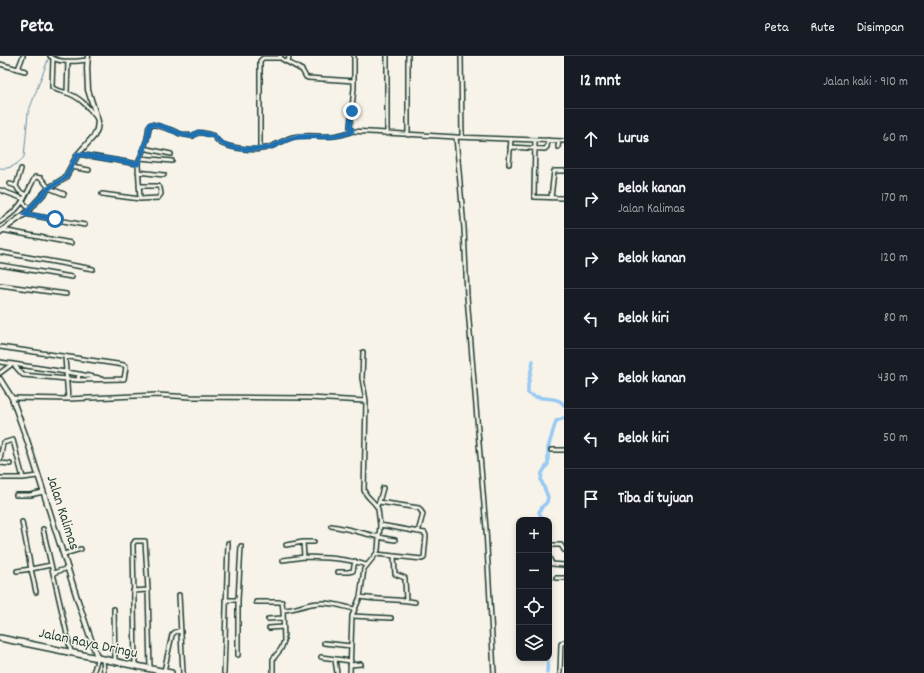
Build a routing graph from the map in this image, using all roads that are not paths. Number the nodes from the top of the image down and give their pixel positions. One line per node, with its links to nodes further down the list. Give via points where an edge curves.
1 (23, 56): 13 (street)
2 (289, 56): 11 (street)
3 (354, 56): 15 (street)
4 (387, 56): 19 (street)
5 (408, 56): 20 (street)
6 (461, 56): 22 (street)
7 (51, 57): 10 (street); 16 (street, via 52,87)
8 (280, 57): 11 (street); 31 (street, via 263,58 260,61)
9 (88, 58): 10 (street); 17 (street, via 88,90)
10 (68, 61): 16 (street)
11 (288, 62): 15 (street, via 302,70 308,78)
12 (0, 64): 13 (street)
13 (18, 69): 14 (street)
14 (25, 71)
15 (354, 81): 18 (street, via 350,127)
16 (67, 92): 17 (street, via 81,100)
17 (98, 121): 33 (street, via 94,136)
18 (352, 131): 19 (street); 31 (street, via 332,137 292,137)
19 (387, 134): 20 (street)
20 (408, 135): 21 (street)
21 (456, 137): 22 (street); 170 (street, via 486,529)
22 (462, 137): 23 (street)
23 (511, 139): 24 (street); 28 (street)
24 (535, 140): 25 (street); 32 (street)
25 (548, 140): 26 (street); 32 (street, via 546,148)
26 (559, 141): 27 (street); 29 (street)
27 (564, 141)
28 (510, 146): 32 (street); 38 (street)
29 (558, 147)
30 (144, 148): 31 (street, via 149,126 152,124 175,130 180,134 193,136 198,132 214,136 225,145); 34 (street); 35 (street)
31 (260, 149)
32 (535, 149): 52 (street, via 534,197)
33 (78, 154): 37 (street); 39 (street)
34 (171, 154)
35 (140, 158): 36 (street); 37 (street)
36 (172, 161)
37 (138, 164): 43 (street)
38 (509, 164)
39 (71, 167): 41 (street); 48 (street, via 65,178)
40 (22, 169): 46 (street)
41 (89, 170)
42 (564, 171): 52 (street, via 554,171)
43 (138, 172): 44 (street); 47 (street)
44 (164, 175)
45 (10, 184): 46 (street)
46 (16, 186): 54 (street)
47 (139, 186): 55 (street); 55 (street, via 158,186 161,194 158,198)
48 (48, 187): 50 (street); 54 (street, via 41,178 35,177); 56 (street)
49 (0, 190): 54 (street)
50 (64, 194)
51 (102, 194): 55 (street)
52 (551, 198): 53 (street)
53 (564, 198)
54 (24, 199): 56 (street); 58 (street, via 18,208)
55 (140, 199)
56 (28, 208): 57 (street)
57 (25, 214): 59 (street); 60 (street)
58 (0, 222)
59 (85, 225)
60 (1, 231): 61 (street)
61 (71, 243)
62 (0, 252): 64 (street)
63 (0, 265): 65 (street)
64 (93, 269)
65 (72, 277)
66 (0, 285): 67 (street)
67 (66, 294)
68 (0, 347): 70 (street)
69 (363, 352): 82 (street, via 362,378)
70 (65, 357): 73 (street); 77 (street, via 126,367 124,379)
71 (0, 362): 72 (street)
72 (13, 364): 73 (street); 74 (street); 78 (street, via 23,375)
73 (66, 372): 75 (street); 78 (street)
74 (0, 373)
75 (79, 374): 77 (street); 79 (street)
76 (0, 379): 80 (street, Jalan Kalimas)
77 (104, 379): 79 (street)
78 (67, 380): 79 (street); 81 (street)
79 (78, 380)
80 (12, 398): 81 (street); 88 (street, Jalan Kalimas)
81 (68, 399): 82 (street, via 157,395)
82 (366, 401): 94 (street, via 364,487 366,495)
83 (551, 450): 84 (street)
84 (564, 450)
85 (0, 460): 90 (street, via 3,443 12,440)
86 (0, 463): 87 (street)
87 (10, 464)
88 (37, 476): 90 (street); 92 (street, Jalan Kalimas)
89 (0, 478): 90 (street)
90 (23, 478)
91 (383, 488): 94 (street)
92 (42, 492): 93 (street); 110 (street, Jalan Kalimas)
93 (16, 495)
94 (378, 503): 96 (street); 99 (street, via 419,508 422,514)
95 (22, 522): 121 (street)
96 (380, 525): 99 (street); 100 (street)
97 (331, 526): 100 (street)
98 (43, 529): 117 (street)
99 (418, 532): 112 (street, via 426,534 423,559)
100 (380, 538): 101 (street); 111 (street)
101 (395, 540)
102 (303, 542): 103 (street); 105 (street); 113 (street)
103 (314, 542)
104 (228, 543): 132 (street)
105 (286, 545)
106 (552, 545): 109 (street, via 561,545)
107 (242, 546): 133 (street)
108 (81, 549): 110 (street)
109 (564, 550)
110 (64, 554): 120 (street, Jalan Kalimas)
111 (376, 554): 112 (street); 118 (street)
112 (394, 556): 134 (street, via 395,574 405,578)
113 (304, 557): 114 (street); 115 (street)
114 (283, 560)
115 (355, 561): 118 (street); 123 (street, via 352,571)
116 (552, 564): 119 (street)
117 (51, 565): 121 (street); 124 (street)
118 (366, 565): 131 (street)
119 (564, 565)
120 (68, 568): 124 (street); 154 (street, Jalan Kalimas)
121 (31, 569): 122 (street); 129 (street)
122 (17, 571)
123 (338, 572)
124 (53, 573): 151 (street)
125 (556, 578): 126 (street)
126 (564, 578)
127 (148, 590): 128 (street); 128 (street, via 146,542 135,541); 160 (street)
128 (133, 591): 159 (street)
129 (36, 592)
130 (179, 595): 146 (street)
131 (360, 597): 134 (street); 138 (street)
132 (225, 600): 133 (street); 166 (street)
133 (238, 600): 152 (street)
134 (406, 600): 136 (street)
135 (256, 602): 139 (street, via 281,602)
136 (415, 602)
137 (114, 609): 156 (street)
138 (354, 609): 139 (street, via 324,603); 140 (street)
139 (283, 610): 141 (street)
140 (352, 616): 142 (street); 150 (street)
141 (283, 618): 143 (street); 144 (street)
142 (391, 618)
143 (268, 619)
144 (284, 627): 145 (street); 167 (street, via 283,646 273,659)
145 (270, 628)
146 (181, 630): 161 (street, via 172,635); 165 (street)
147 (0, 638): 151 (highway, Jalan Raya Dringu)
148 (564, 642): 171 (street, via 561,644)
149 (324, 643): 150 (street)
150 (351, 646): 157 (street)
151 (71, 652): 154 (highway, Jalan Raya Dringu)
152 (238, 655)
153 (321, 657): 155 (street)
154 (100, 658): 156 (highway, Jalan Raya Dringu); 162 (street); 163 (street)
155 (335, 660): 157 (street); 168 (street)
156 (115, 661): 159 (highway, Jalan Raya Dringu)
157 (350, 663): 158 (street); 169 (street)
158 (361, 664)
159 (135, 665): 160 (highway, Jalan Raya Dringu)
160 (150, 669): 161 (highway, Jalan Raya Dringu)
161 (164, 671): 164 (highway, Jalan Raya Dringu)
162 (93, 673)
163 (104, 673)
164 (172, 673)
165 (183, 673)
166 (224, 673)
167 (273, 673)
168 (337, 673)
169 (350, 673)
170 (494, 673)
171 (560, 673)

